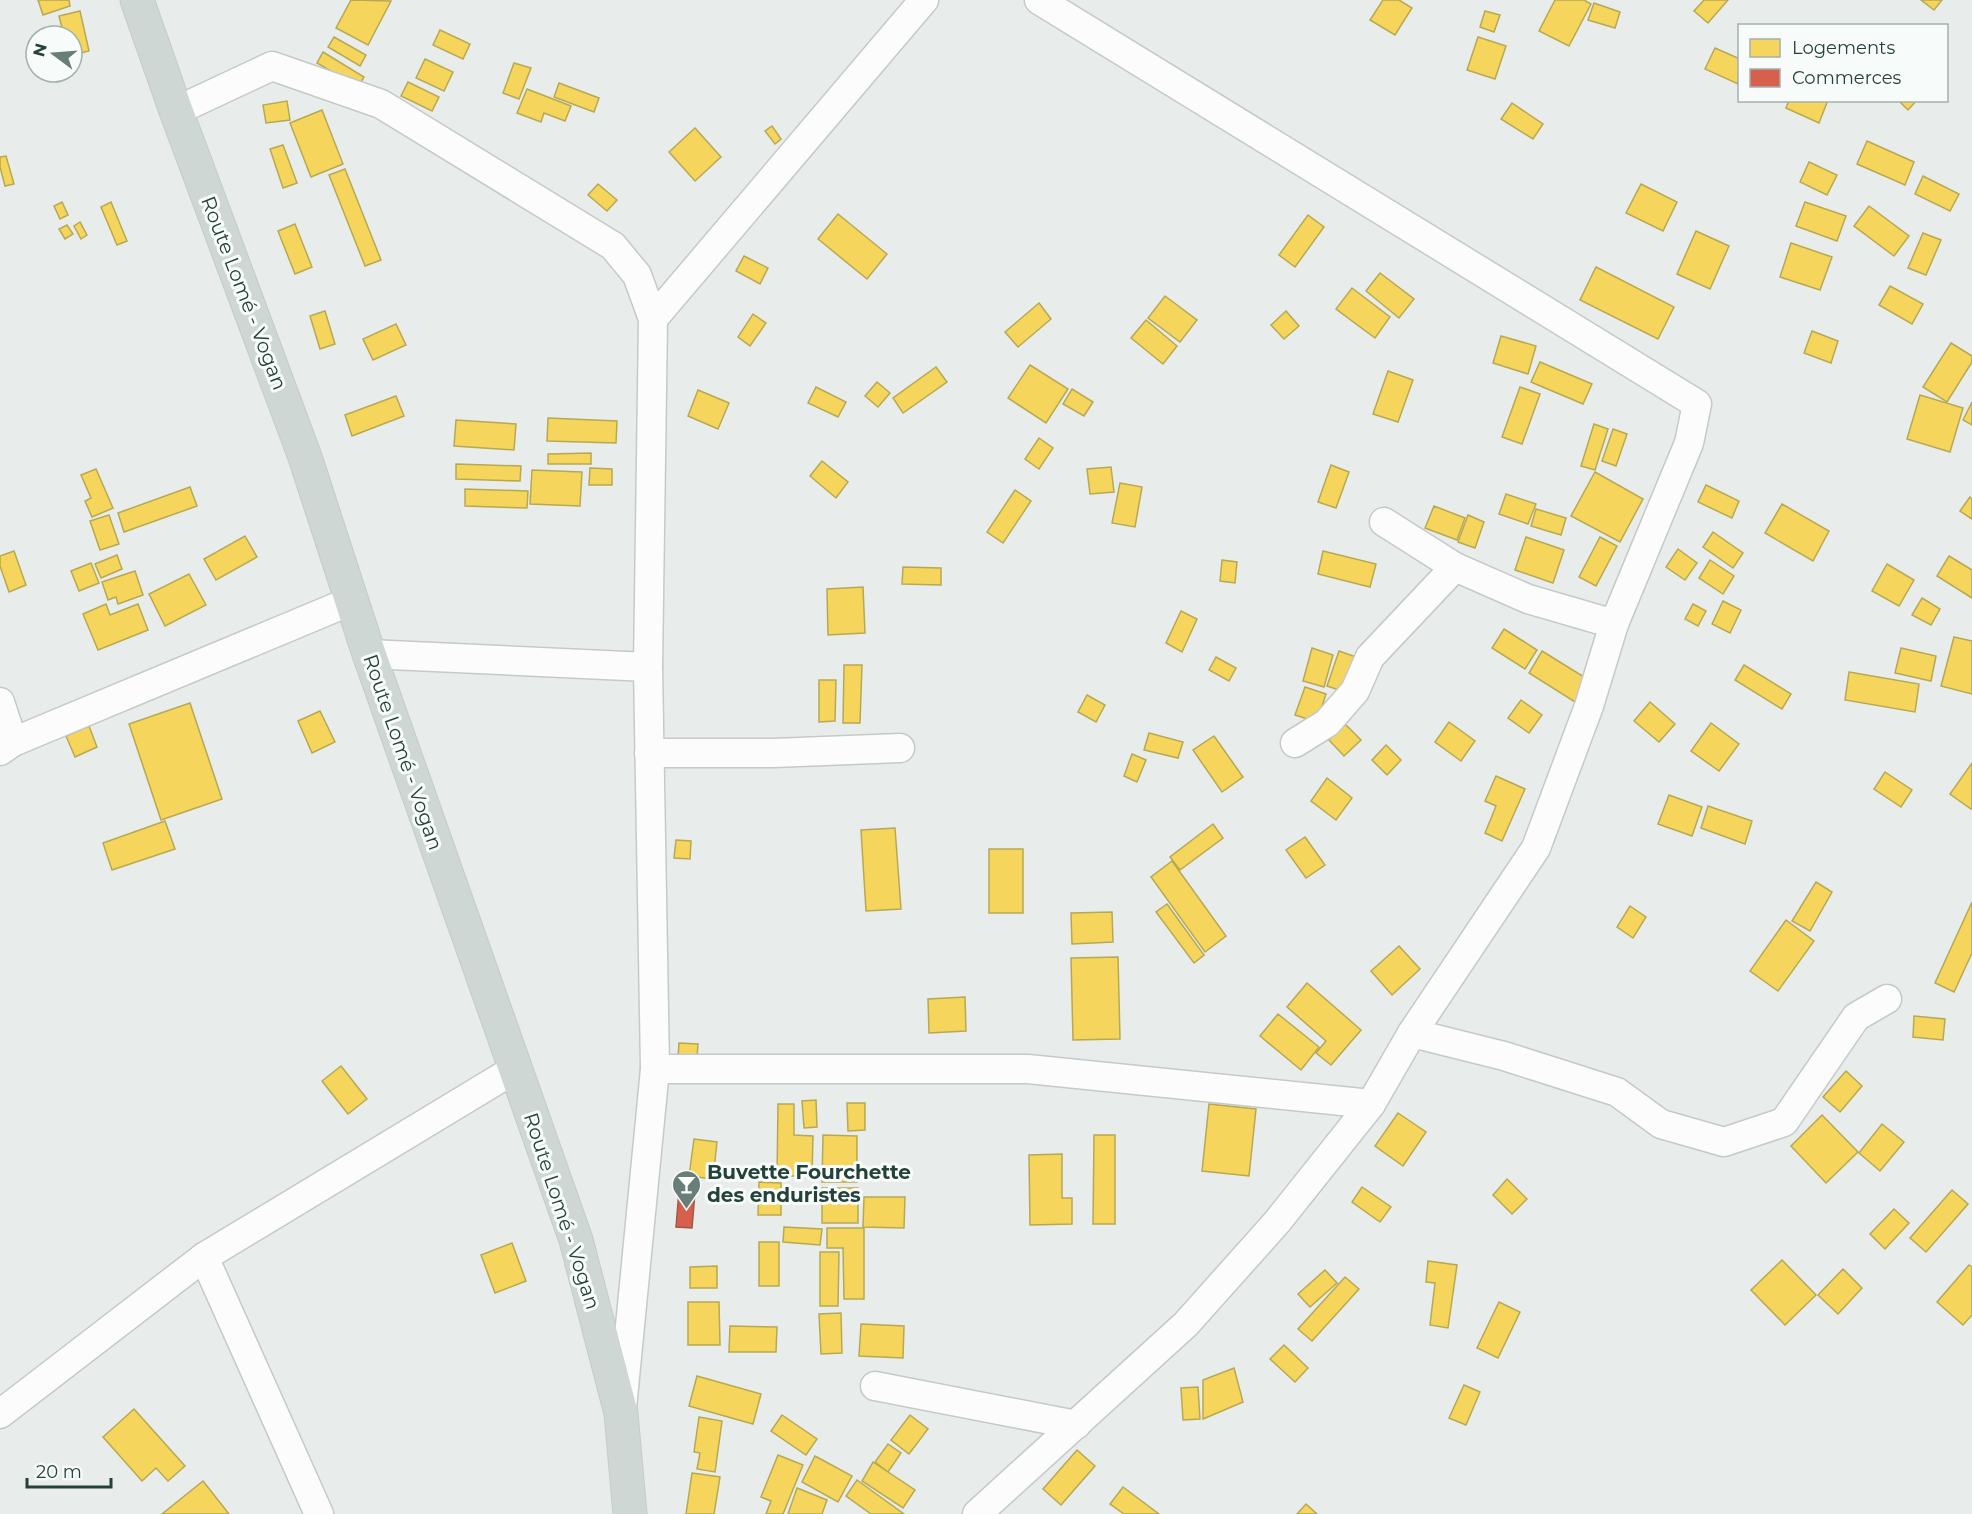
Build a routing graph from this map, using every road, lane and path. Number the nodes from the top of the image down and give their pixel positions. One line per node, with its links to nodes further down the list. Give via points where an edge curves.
1 (137, 0): 4 (main road, Route Lomé - Vogan)
2 (924, 0): 5 (street)
3 (1039, 0): 9 (street, via 1697,404 1689,442)
4 (176, 111): 5 (street, via 272,66 381,105 613,246 637,275); 8 (main road, Route Lomé - Vogan, via 305,457)
5 (653, 319): 11 (street)
6 (1384, 522): 7 (street)
7 (1455, 567): 9 (street, via 1528,599); 13 (street, via 1370,657 1355,691 1326,723)
8 (351, 601): 10 (main road, Route Lomé - Vogan); 14 (street)
9 (1614, 624): 18 (street, via 1589,706 1536,848)
10 (369, 654): 11 (street); 20 (main road, Route Lomé - Vogan)
11 (648, 667): 16 (street)
12 (0, 702): 14 (street)
13 (1295, 743)
14 (7, 747)
15 (900, 748): 16 (street)
16 (650, 753): 19 (street)
17 (1887, 999): 18 (street, via 1856,1017 1784,1122 1724,1142 1661,1124 1617,1092 1504,1056)
18 (1412, 1033): 21 (street)
19 (656, 1068): 21 (street, via 1028,1069); 24 (street)
20 (515, 1070): 22 (street); 24 (main road, Route Lomé - Vogan, via 576,1240)
21 (1371, 1104): 26 (street, via 1277,1222 1186,1324)
22 (204, 1257): 25 (street); 27 (street)
23 (875, 1386): 26 (street)
24 (621, 1413): 28 (main road, Route Lomé - Vogan)
25 (0, 1414)
26 (1076, 1425): 29 (street)
27 (319, 1514)
28 (630, 1514)
29 (977, 1514)

